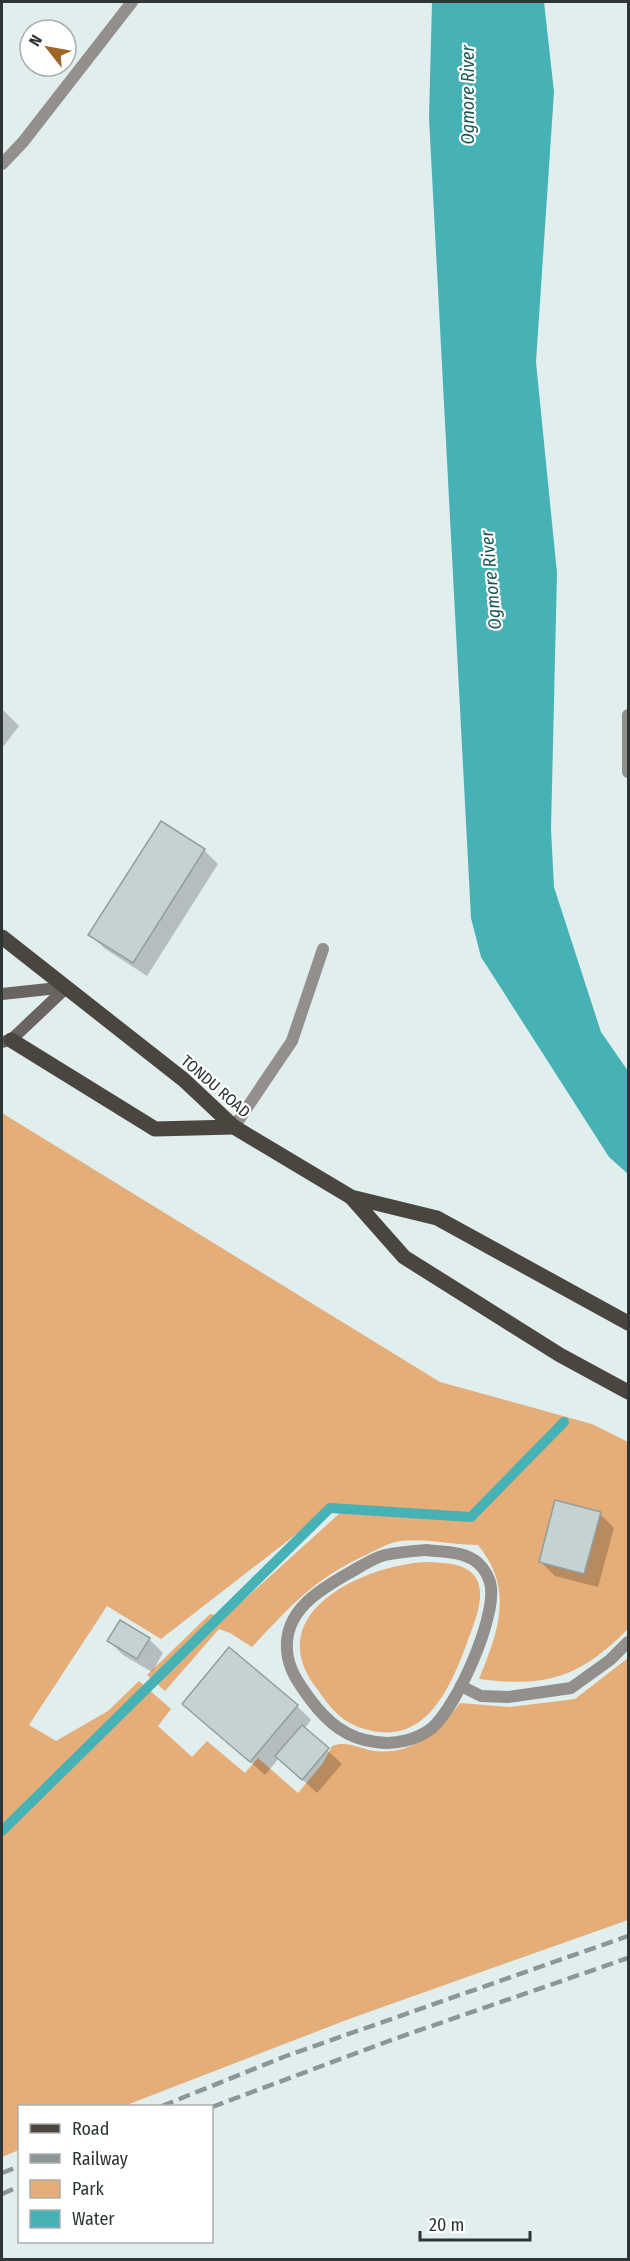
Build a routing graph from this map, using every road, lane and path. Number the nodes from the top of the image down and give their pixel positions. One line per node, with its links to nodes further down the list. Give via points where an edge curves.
1 (132, 2): 2 (street)
2 (2, 164)
3 (628, 715): 4 (street)
4 (628, 772)
5 (2, 937): 7 (main road, TONDU ROAD)
6 (323, 949): 10 (street, via 292,1041)
7 (67, 987): 8 (street); 9 (street); 10 (main road, TONDU ROAD, via 184,1080)
8 (2, 994)
9 (6, 1041): 10 (main road, via 155,1129)
10 (234, 1127): 11 (main road, TONDU ROAD)
11 (351, 1197): 12 (main road, TONDU ROAD, via 437,1218); 13 (main road, TONDU ROAD, via 404,1257 560,1355)
12 (628, 1323)
13 (628, 1392)
14 (628, 1642): 15 (street, via 571,1688 508,1697 481,1696)
15 (461, 1686): 15 (street, via 443,1717 415,1737 384,1743 354,1737 325,1718 298,1682 290,1666 289,1632 303,1605 314,1595 383,1556 426,1550 468,1557 486,1573 491,1597 482,1635)

